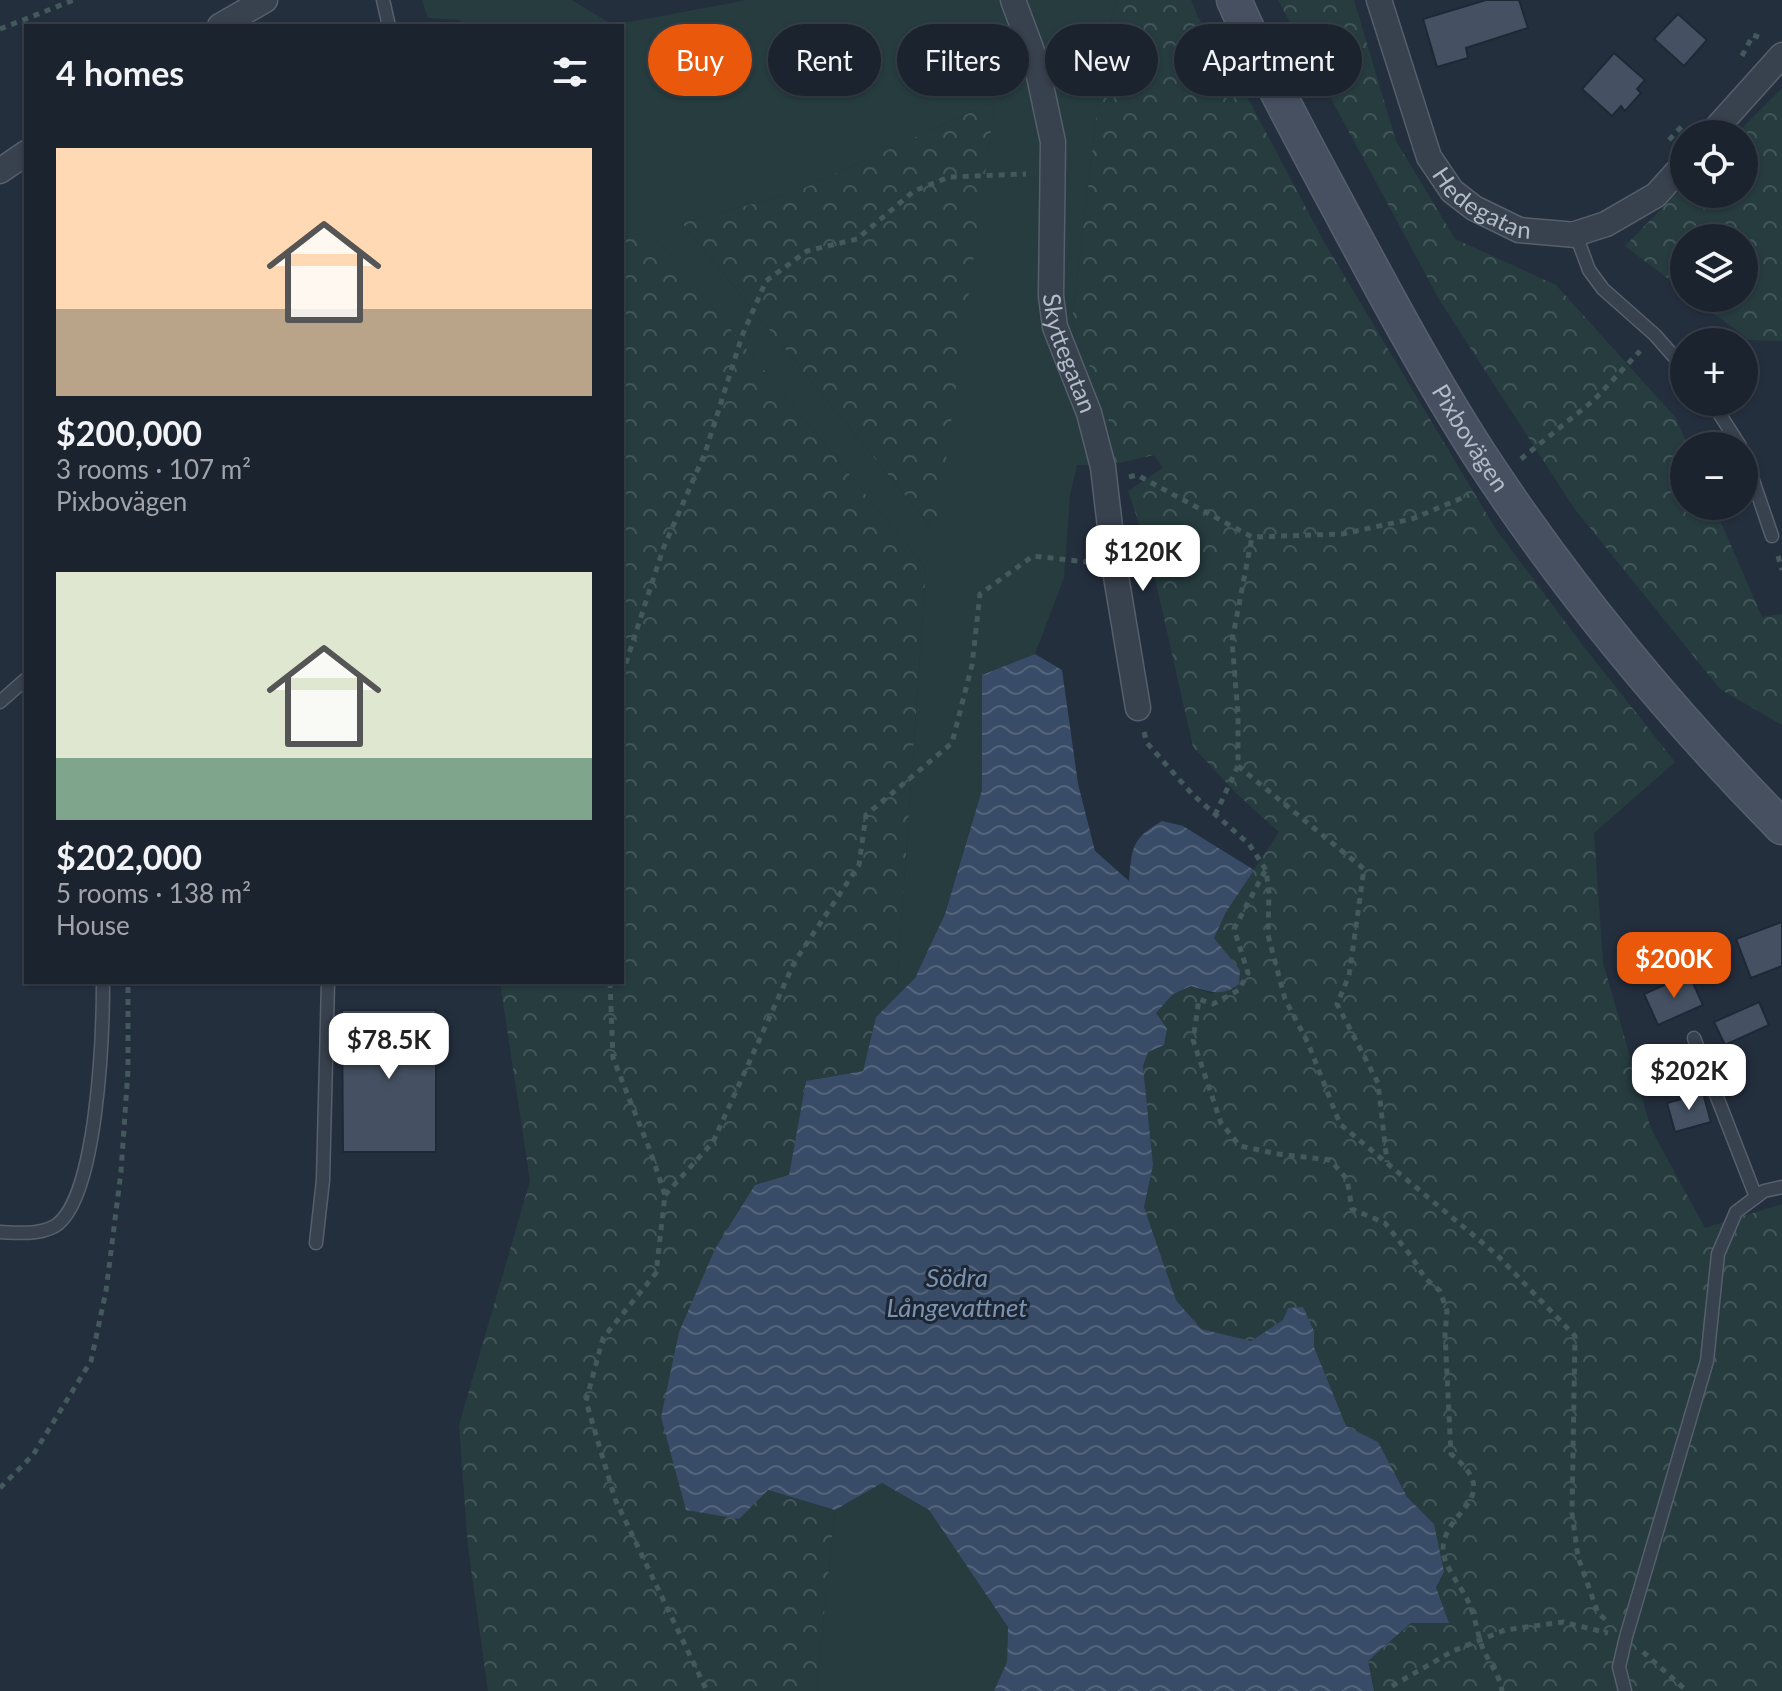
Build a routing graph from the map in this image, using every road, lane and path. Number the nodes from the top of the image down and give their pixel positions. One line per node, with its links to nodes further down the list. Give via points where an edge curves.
1 (74, 0): 7 (path)
2 (265, 0): 8 (street)
3 (383, 0): 9 (lane)
4 (1013, 0): 18 (street, Skyttegatan, via 1039,76 1053,142)
5 (1234, 0): 36 (street, Pixbovägen, via 1265,70 1391,305 1481,457 1622,649)
6 (1379, 0): 20 (street, Hedegatan, via 1429,157 1452,191 1519,230)
7 (59, 2): 10 (path)
8 (223, 24)
9 (389, 24)
10 (0, 29)
11 (1775, 48): 12 (path, via 1753,35); 13 (street)
12 (1741, 58)
13 (1721, 120)
14 (1670, 139): 15 (path)
15 (1666, 143)
16 (24, 154): 17 (street)
17 (0, 171)
18 (1052, 176): 24 (street, Skyttegatan, via 1055,327 1089,413); 30 (path, via 949,177 914,191 857,239 807,251 766,281 742,336 705,453 663,549)
19 (1670, 180): 20 (street, Hedegatan, via 1656,195)
20 (1576, 235): 21 (lane, via 1589,270 1603,289)
21 (1655, 335): 22 (lane); 23 (path, via 1594,400)
22 (1670, 352)
23 (1519, 460)
24 (1106, 485): 28 (path, via 1137,475); 29 (street, Skyttegatan)
25 (1470, 495): 28 (path, via 1412,519 1342,534)
26 (1758, 495): 27 (lane)
27 (1772, 536)
28 (1252, 537): 34 (path, via 1232,641)
29 (1115, 570): 33 (street, Skyttegatan); 45 (path, via 1078,559 1033,556 980,594 972,665 952,743 866,815 859,865 795,961 713,1142)
30 (624, 669)
31 (24, 681): 32 (lane)
32 (0, 702)
33 (1138, 708): 35 (path, via 1147,743)
34 (1238, 766): 35 (path); 43 (path, via 1364,869 1349,976 1337,1004 1378,1083)
35 (1215, 815): 37 (path, via 1249,844)
36 (1782, 827)
37 (1266, 870): 43 (path, via 1268,935 1285,999 1340,1124); 51 (path, via 1234,929 1248,973 1239,990 1213,1004 1199,999 1193,1040 1221,1123 1240,1146 1330,1160 1347,1179 1352,1209 1385,1223 1440,1291 1447,1311 1451,1454 1473,1483 1473,1496 1443,1548 1473,1610)
38 (103, 984): 47 (lane, via 92,1139 77,1196 55,1226 23,1234)
39 (128, 984): 49 (path, via 121,1172 91,1361 33,1455)
40 (328, 984): 48 (lane, via 323,1180)
41 (610, 984): 45 (path, via 613,1058)
42 (1694, 1038): 46 (lane)
43 (1387, 1162): 50 (path, via 1496,1254 1575,1336 1572,1513 1578,1557 1598,1613)
44 (1782, 1187): 46 (lane)
45 (665, 1195): 53 (path, via 656,1273 603,1338 586,1401 615,1499)
46 (1756, 1197): 50 (lane, via 1736,1212 1718,1254 1707,1361)
47 (0, 1232)
48 (316, 1243)
49 (0, 1488)
50 (1626, 1637): 51 (path, via 1563,1622 1505,1630); 55 (lane, via 1619,1667); 56 (path)
51 (1480, 1640): 52 (path); 54 (path)
52 (1392, 1686)
53 (707, 1691)
54 (1502, 1691)
55 (1625, 1691)
56 (1687, 1691)

